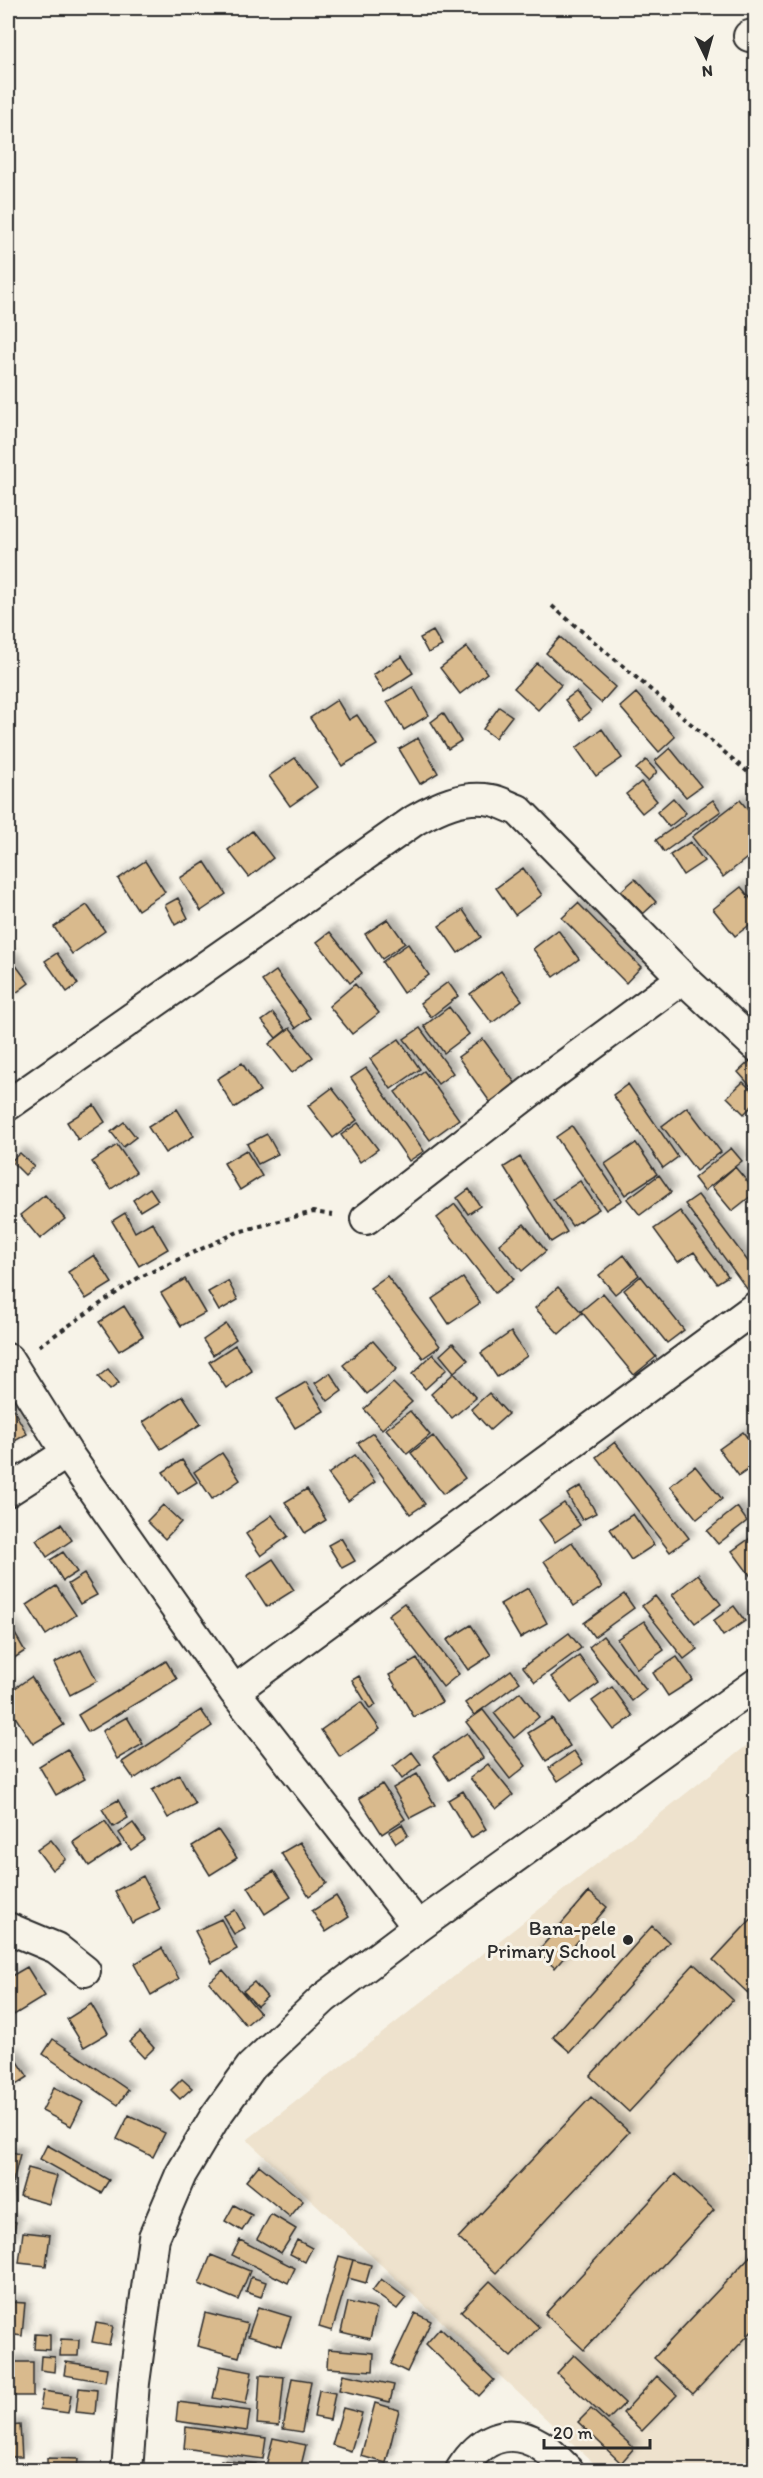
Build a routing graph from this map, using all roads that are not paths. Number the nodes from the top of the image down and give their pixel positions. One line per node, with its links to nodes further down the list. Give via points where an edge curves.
1 (683, 978): 2 (street); 3 (street, via 518,810 491,800 444,804 415,820); 4 (street)
2 (756, 1046)
3 (8, 1105)
4 (366, 1219)
5 (756, 1307): 10 (street)
6 (9, 1362): 7 (street)
7 (67, 1453): 8 (street); 10 (street)
8 (8, 1491)
9 (756, 1684): 11 (street)
10 (234, 1691): 11 (street)
11 (417, 1927): 14 (street, via 324,1998 250,2067 182,2174 154,2237 137,2352)
12 (8, 1928): 13 (street, via 56,1948)
13 (85, 1971)
14 (127, 2470)
15 (461, 2470): 16 (street, via 472,2453 488,2441 508,2435 540,2445)
16 (567, 2470)

